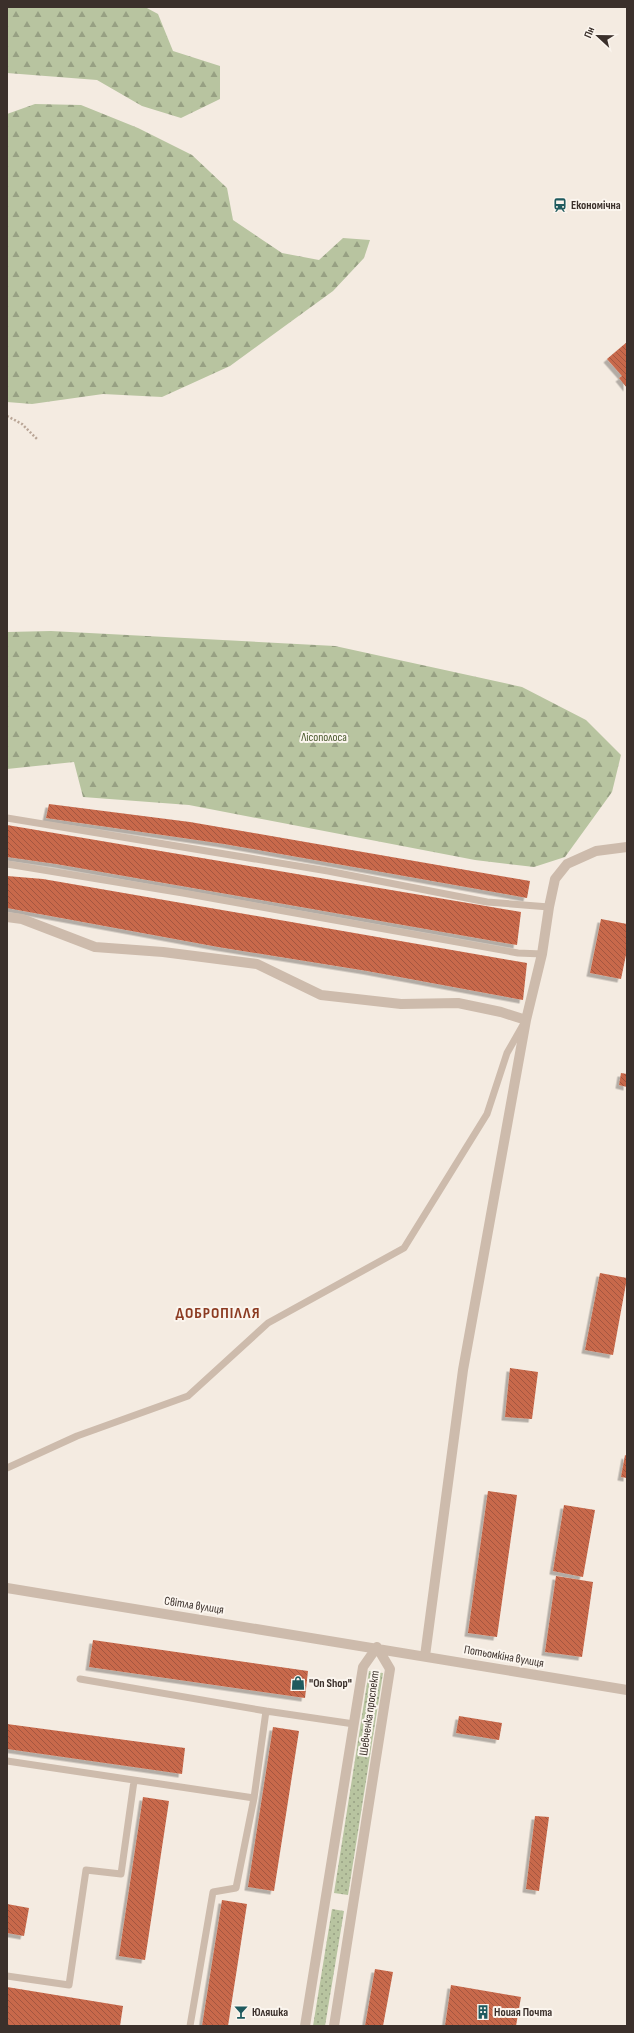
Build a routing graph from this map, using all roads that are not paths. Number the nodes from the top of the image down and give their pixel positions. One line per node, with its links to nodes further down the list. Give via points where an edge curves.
1 (7, 818): 4 (lane, via 328,871 487,902)
2 (627, 847): 4 (street, via 596,851 566,864 555,879)
3 (7, 864): 6 (lane, via 518,953)
4 (549, 907): 6 (street)
5 (7, 917): 7 (street, via 22,919 95,947 163,952 257,964 321,995 401,1004 458,1003)
6 (542, 954): 7 (street)
7 (526, 1020): 8 (lane, via 506,1053 487,1114 404,1248 268,1323 188,1396 77,1436); 11 (street, via 463,1370)
8 (7, 1468)
9 (7, 1588): 10 (street, Світла вулиця)
10 (377, 1647): 11 (street, Потьомкіна вулиця); 15 (street, Шевченка проспект, via 363,1667); 22 (street, Шевченка проспект, via 390,1669)
11 (425, 1656): 13 (street, Потьомкіна вулиця)
12 (80, 1679): 14 (lane)
13 (627, 1690)
14 (266, 1711): 15 (lane); 18 (lane)
15 (354, 1724): 21 (street, Шевченка проспект)
16 (7, 1761): 17 (lane)
17 (134, 1781): 18 (lane); 19 (lane, via 120,1874 86,1870 69,1985)
18 (254, 1798): 20 (lane, via 236,1888 213,1892)
19 (7, 1976)
20 (190, 2026)
21 (305, 2026)
22 (334, 2026)

